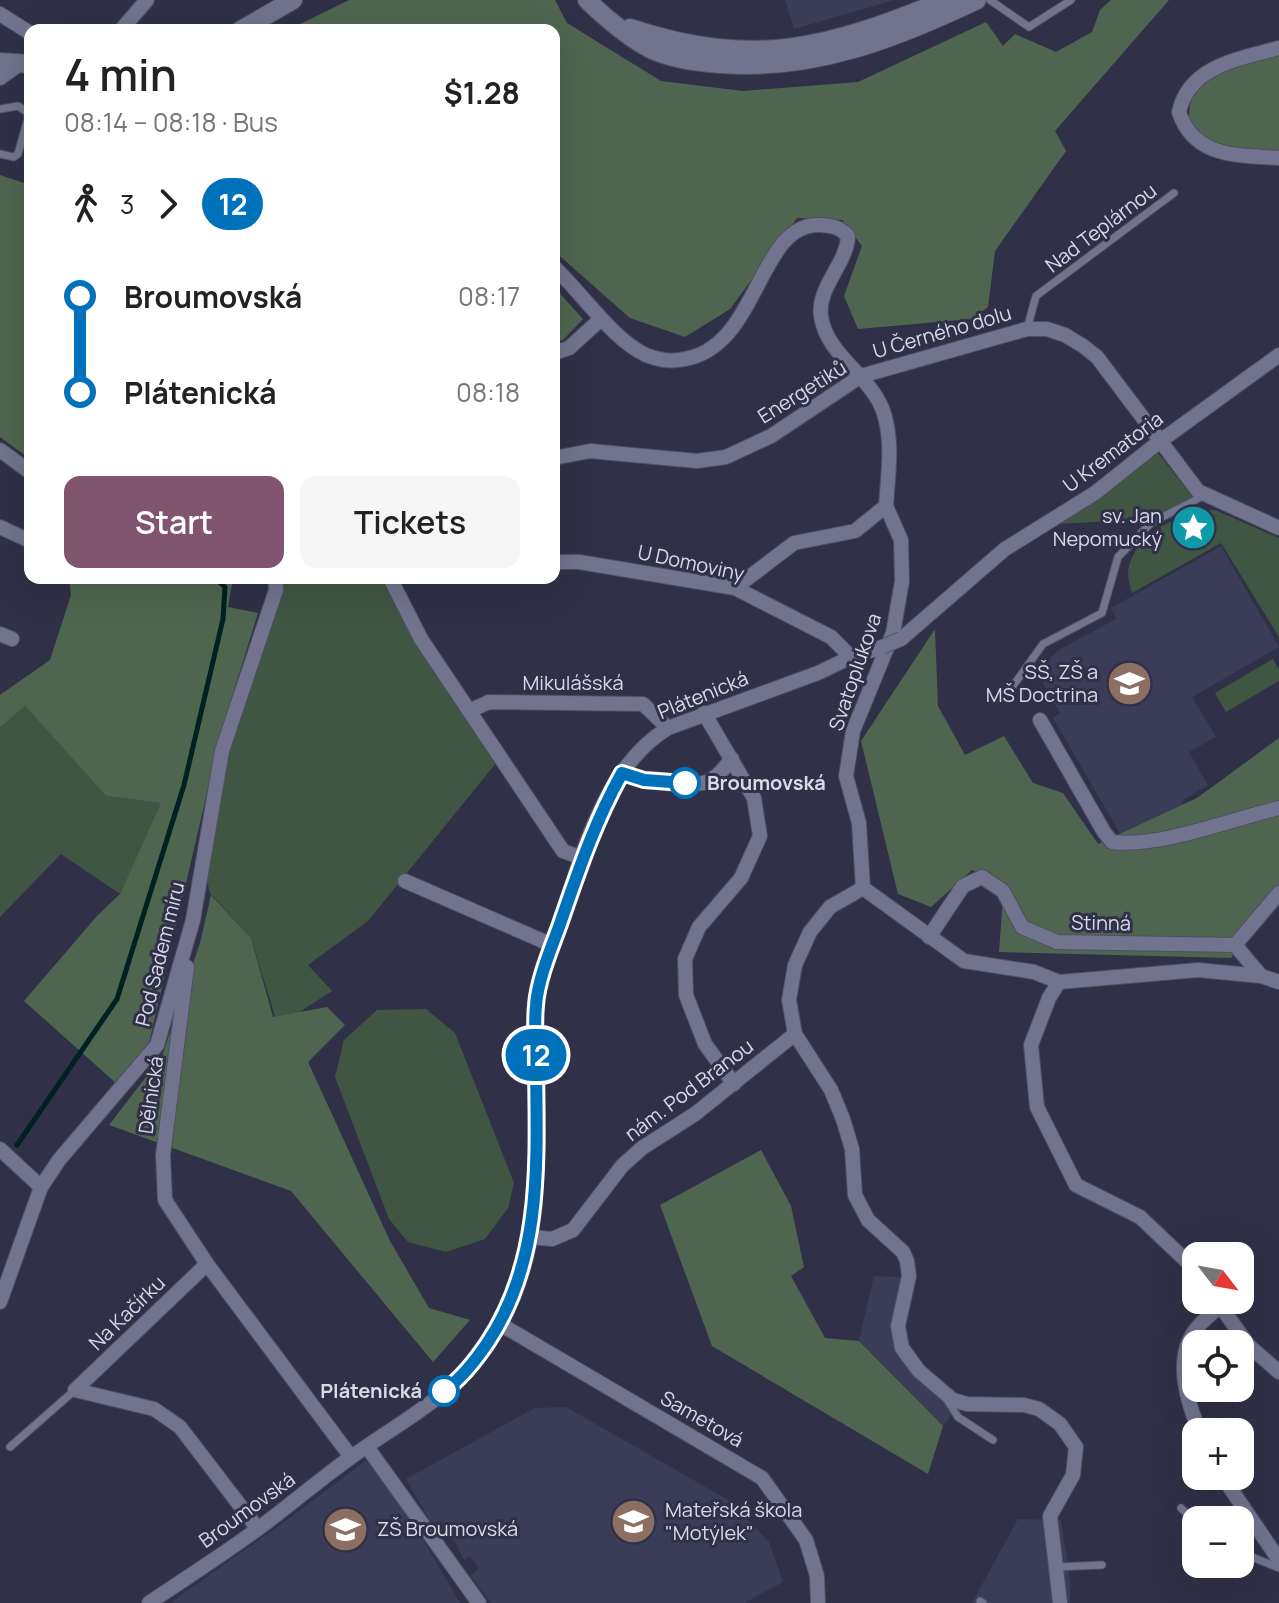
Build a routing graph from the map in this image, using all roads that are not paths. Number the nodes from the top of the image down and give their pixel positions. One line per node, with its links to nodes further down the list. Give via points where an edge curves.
1 (147, 0): 10 (street)
2 (293, 0): 11 (street)
3 (587, 0): 9 (street)
4 (945, 0): 9 (street, via 821,44 785,50 699,47)
5 (977, 0): 9 (street, via 864,47 786,65 691,61 653,51)
6 (990, 0): 7 (lane, via 1029,27)
7 (1071, 0)
8 (0, 14): 12 (street)
9 (612, 22)
10 (126, 24)
11 (251, 24)
12 (24, 29)
13 (1279, 48): 22 (street, via 1210,70 1188,87 1179,112 1188,134 1211,149)
14 (0, 62): 15 (street)
15 (24, 63)
16 (24, 64): 17 (street)
17 (0, 78)
18 (0, 109): 19 (lane)
19 (24, 110)
20 (24, 132): 21 (lane, via 18,154)
21 (0, 154)
22 (1279, 158)
23 (1174, 193): 26 (lane, Nad Teplárnou, via 1036,296)
24 (560, 274): 25 (street, U Černého dolu)
25 (601, 319): 27 (street); 29 (street, U Černého dolu, via 644,354 672,363 709,352 739,321 780,244 796,229 838,227 848,236 847,252 827,288 821,316 835,348)
26 (1027, 329): 29 (street, U Černého dolu); 30 (street, U Černého dolu, via 1065,335 1097,357)
27 (560, 351)
28 (1279, 355): 30 (street, U Krematoria)
29 (861, 376): 32 (street, Energetiků, via 771,436 726,457 697,461 590,451); 35 (street, Energetiků, via 881,408 890,448)
30 (1159, 442): 34 (street, U Černého dolu); 43 (street, U Krematoria, bridge, via 1095,493 1005,549 901,639)
31 (0, 450): 33 (street)
32 (560, 457)
33 (24, 468)
34 (1203, 496): 37 (street); 44 (lane, via 1151,523 1129,545 1118,557 1102,613 1043,644)
35 (886, 506): 42 (street, via 855,531 794,543); 54 (street, Svatoplukova, via 901,540 902,581 893,633 853,731 846,776 859,823)
36 (0, 527): 38 (street)
37 (1279, 528)
38 (24, 538)
39 (560, 562): 42 (street, U Domoviny)
40 (276, 584): 56 (street, Pod Sadem míru, via 222,751)
41 (393, 584): 45 (street, via 421,639)
42 (735, 588): 43 (street, U Domoviny, via 831,637)
43 (851, 657): 46 (street, Plátenická)
44 (1005, 697)
45 (469, 711): 48 (street, Mikulášská, via 489,702 643,704); 52 (street, via 563,851)
46 (704, 713): 48 (street, Plátenická); 49 (street)
47 (1040, 720): 51 (street, via 1112,842 1202,830)
48 (668, 728): 50 (street, Plátenická, via 653,737)
49 (732, 759): 50 (street, via 705,783 644,780); 64 (street, via 754,798 760,836 741,878 699,927 685,959 686,995 705,1044)
50 (622, 773): 52 (street, Plátenická)
51 (1279, 808)
52 (582, 858): 58 (street, Plátenická)
53 (405, 881): 58 (street)
54 (863, 888): 57 (street); 63 (street, via 830,907 810,932 795,965 789,1000)
55 (1279, 893): 59 (street)
56 (193, 920): 66 (street, Pod Sadem míru, via 157,1045); 69 (street, Dělnická, via 163,1155 165,1200)
57 (929, 937): 59 (street, Stinná, via 963,886 982,877 1003,891 1022,927 1057,942); 61 (street, via 964,961 1034,972)
58 (552, 945): 67 (street, Plátenická, via 536,1003 538,1169)
59 (1235, 945): 60 (street)
60 (1261, 976): 61 (street, via 1198,970); 62 (street)
61 (1059, 982): 68 (street, via 1031,1045 1037,1107 1076,1185 1140,1217)
62 (1279, 982)
63 (795, 1034): 64 (street, nám. Pod Branou); 76 (street, via 843,1119 852,1149 855,1195 868,1220 907,1261 909,1276 898,1326 902,1348)
64 (734, 1084): 67 (street, nám. Pod Branou, via 622,1166 573,1230 552,1239)
65 (0, 1149): 66 (street)
66 (41, 1187): 70 (street, Pod Sadem míru)
67 (531, 1237): 73 (street, Broumovská)
68 (1182, 1257)
69 (207, 1264): 75 (street, Na Kačírku); 81 (street)
70 (0, 1302)
71 (1209, 1314): 77 (street, via 1185,1354 1187,1399)
72 (1226, 1314): 74 (street, via 1249,1346)
73 (500, 1324): 80 (street, Broumovská, via 454,1384); 91 (street, Sametová, via 762,1478 806,1540 817,1576)
74 (1279, 1372)
75 (75, 1390): 79 (lane); 83 (street, via 154,1409 180,1427)
76 (943, 1393): 78 (lane, via 958,1417); 87 (street, via 967,1404 1039,1409 1060,1424 1076,1447 1073,1475 1050,1516)
77 (1194, 1418)
78 (993, 1440)
79 (10, 1447)
80 (367, 1447): 81 (street, Broumovská); 90 (street)
81 (351, 1457): 83 (street, Broumovská)
82 (1232, 1490): 85 (street)
83 (258, 1529): 89 (street, Broumovská)
84 (1254, 1558): 88 (lane)
85 (1279, 1560)
86 (1102, 1565): 87 (lane)
87 (1056, 1567): 92 (street)
88 (1279, 1568)
89 (149, 1603)
90 (479, 1603)
91 (818, 1603)
92 (1060, 1603)

